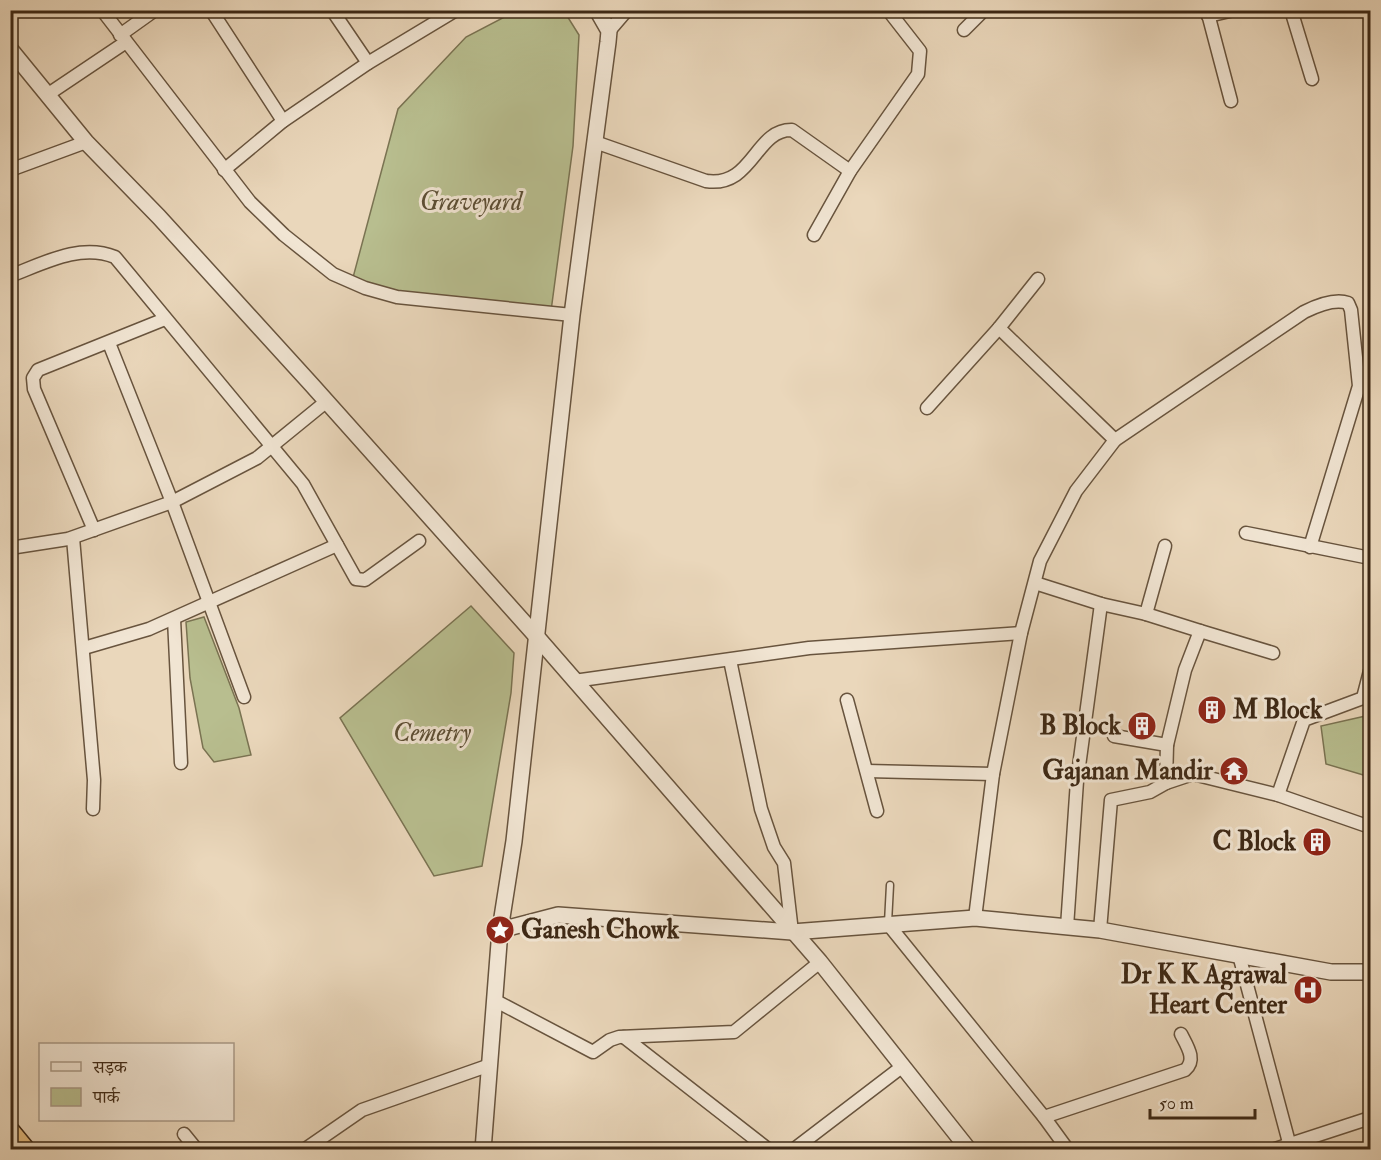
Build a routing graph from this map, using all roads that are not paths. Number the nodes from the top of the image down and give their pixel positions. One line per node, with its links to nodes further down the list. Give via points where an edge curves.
1 (102, 10): 15 (street)
2 (155, 10): 15 (street)
3 (210, 10): 21 (street)
4 (332, 10): 17 (street)
5 (456, 10): 17 (street)
6 (597, 10): 14 (street)
7 (627, 10): 14 (street)
8 (888, 10): 26 (street, via 920,51 920,66)
9 (984, 10): 13 (street)
10 (1234, 10): 12 (street)
11 (1291, 10): 18 (street)
12 (1208, 14): 20 (street)
13 (964, 30)
14 (609, 32): 23 (street)
15 (123, 38): 19 (street); 25 (street)
16 (10, 49): 19 (street)
17 (369, 63): 21 (street)
18 (1312, 79)
19 (47, 94): 22 (street)
20 (1231, 101)
21 (283, 121): 25 (street)
22 (86, 142): 24 (street); 34 (street)
23 (595, 142): 26 (street, via 706,181 724,182 732,179 778,132 792,130); 30 (street)
24 (10, 170)
25 (224, 170): 30 (street, via 284,235 349,282 397,297)
26 (850, 171): 27 (street)
27 (814, 236)
28 (10, 276): 31 (street, via 67,256 100,251 115,257)
29 (1038, 279): 32 (street)
30 (572, 315): 55 (street)
31 (165, 319): 33 (street); 37 (street)
32 (999, 328): 35 (street); 36 (street)
33 (109, 343): 38 (street); 39 (street, via 38,370 33,378 34,389)
34 (327, 401): 37 (street); 55 (street)
35 (927, 408)
36 (1116, 440): 45 (street, via 1304,312 1320,305 1348,303 1359,386); 48 (street, via 1076,491 1040,561)
37 (273, 447): 38 (street); 43 (street, via 303,484)
38 (172, 502): 39 (street); 49 (street)
39 (94, 530): 41 (street)
40 (1246, 534): 45 (street)
41 (73, 538): 46 (street); 56 (street)
42 (418, 541): 43 (street, via 363,581 356,579)
43 (337, 545): 49 (street)
44 (1165, 546): 51 (street)
45 (1310, 547): 47 (street)
46 (10, 548)
47 (1371, 558)
48 (1035, 583): 50 (street); 54 (street)
49 (208, 603): 52 (street); 61 (street)
50 (1101, 604): 51 (street); 76 (street, via 1077,782)
51 (1146, 614): 53 (street)
52 (174, 619): 56 (street); 65 (street)
53 (1200, 631): 57 (street); 64 (street, via 1185,670)
54 (1021, 633): 58 (street, via 809,648); 67 (street)
55 (537, 637): 60 (street); 77 (street)
56 (84, 648): 70 (street)
57 (1273, 653)
58 (730, 660): 60 (street); 79 (street, via 760,808 784,863)
59 (1371, 671): 69 (street, via 1363,698 1304,720)
60 (574, 681): 79 (street)
61 (244, 698)
62 (847, 700): 66 (street)
63 (1113, 736): 64 (street)
64 (1167, 745): 68 (street)
65 (181, 763)
66 (867, 771): 67 (street); 71 (street)
67 (993, 774): 74 (street)
68 (1167, 783): 69 (street, via 1193,774); 78 (street, via 1150,792 1111,800)
69 (1278, 795): 72 (street)
70 (93, 809)
71 (878, 811)
72 (1371, 827)
73 (890, 885): 75 (lane)
74 (975, 918): 75 (street); 76 (street)
75 (888, 924): 79 (street); 88 (street)
76 (1067, 927): 78 (street)
77 (500, 930): 79 (street, via 558,915); 83 (street)
78 (1100, 930): 80 (street)
79 (792, 932): 81 (street)
80 (1239, 955): 82 (street, via 1331,972); 92 (street)
81 (820, 962): 85 (street, via 734,1032); 87 (street)
82 (1371, 972)
83 (496, 1001): 85 (street, via 591,1052); 86 (street)
84 (1181, 1034): 88 (street, via 1192,1057 1185,1070)
85 (624, 1036): 97 (street)
86 (490, 1065): 95 (street, via 362,1110); 96 (street)
87 (903, 1066): 98 (street); 99 (street)
88 (1044, 1117): 100 (street)
89 (1371, 1118): 92 (street)
90 (10, 1133): 93 (highway)
91 (184, 1134): 94 (street)
92 (1290, 1146): 101 (street)
93 (24, 1149)
94 (197, 1149)
95 (304, 1149)
96 (483, 1149)
97 (769, 1149)
98 (793, 1149)
99 (969, 1149)
100 (1068, 1149)
101 (1272, 1149)

